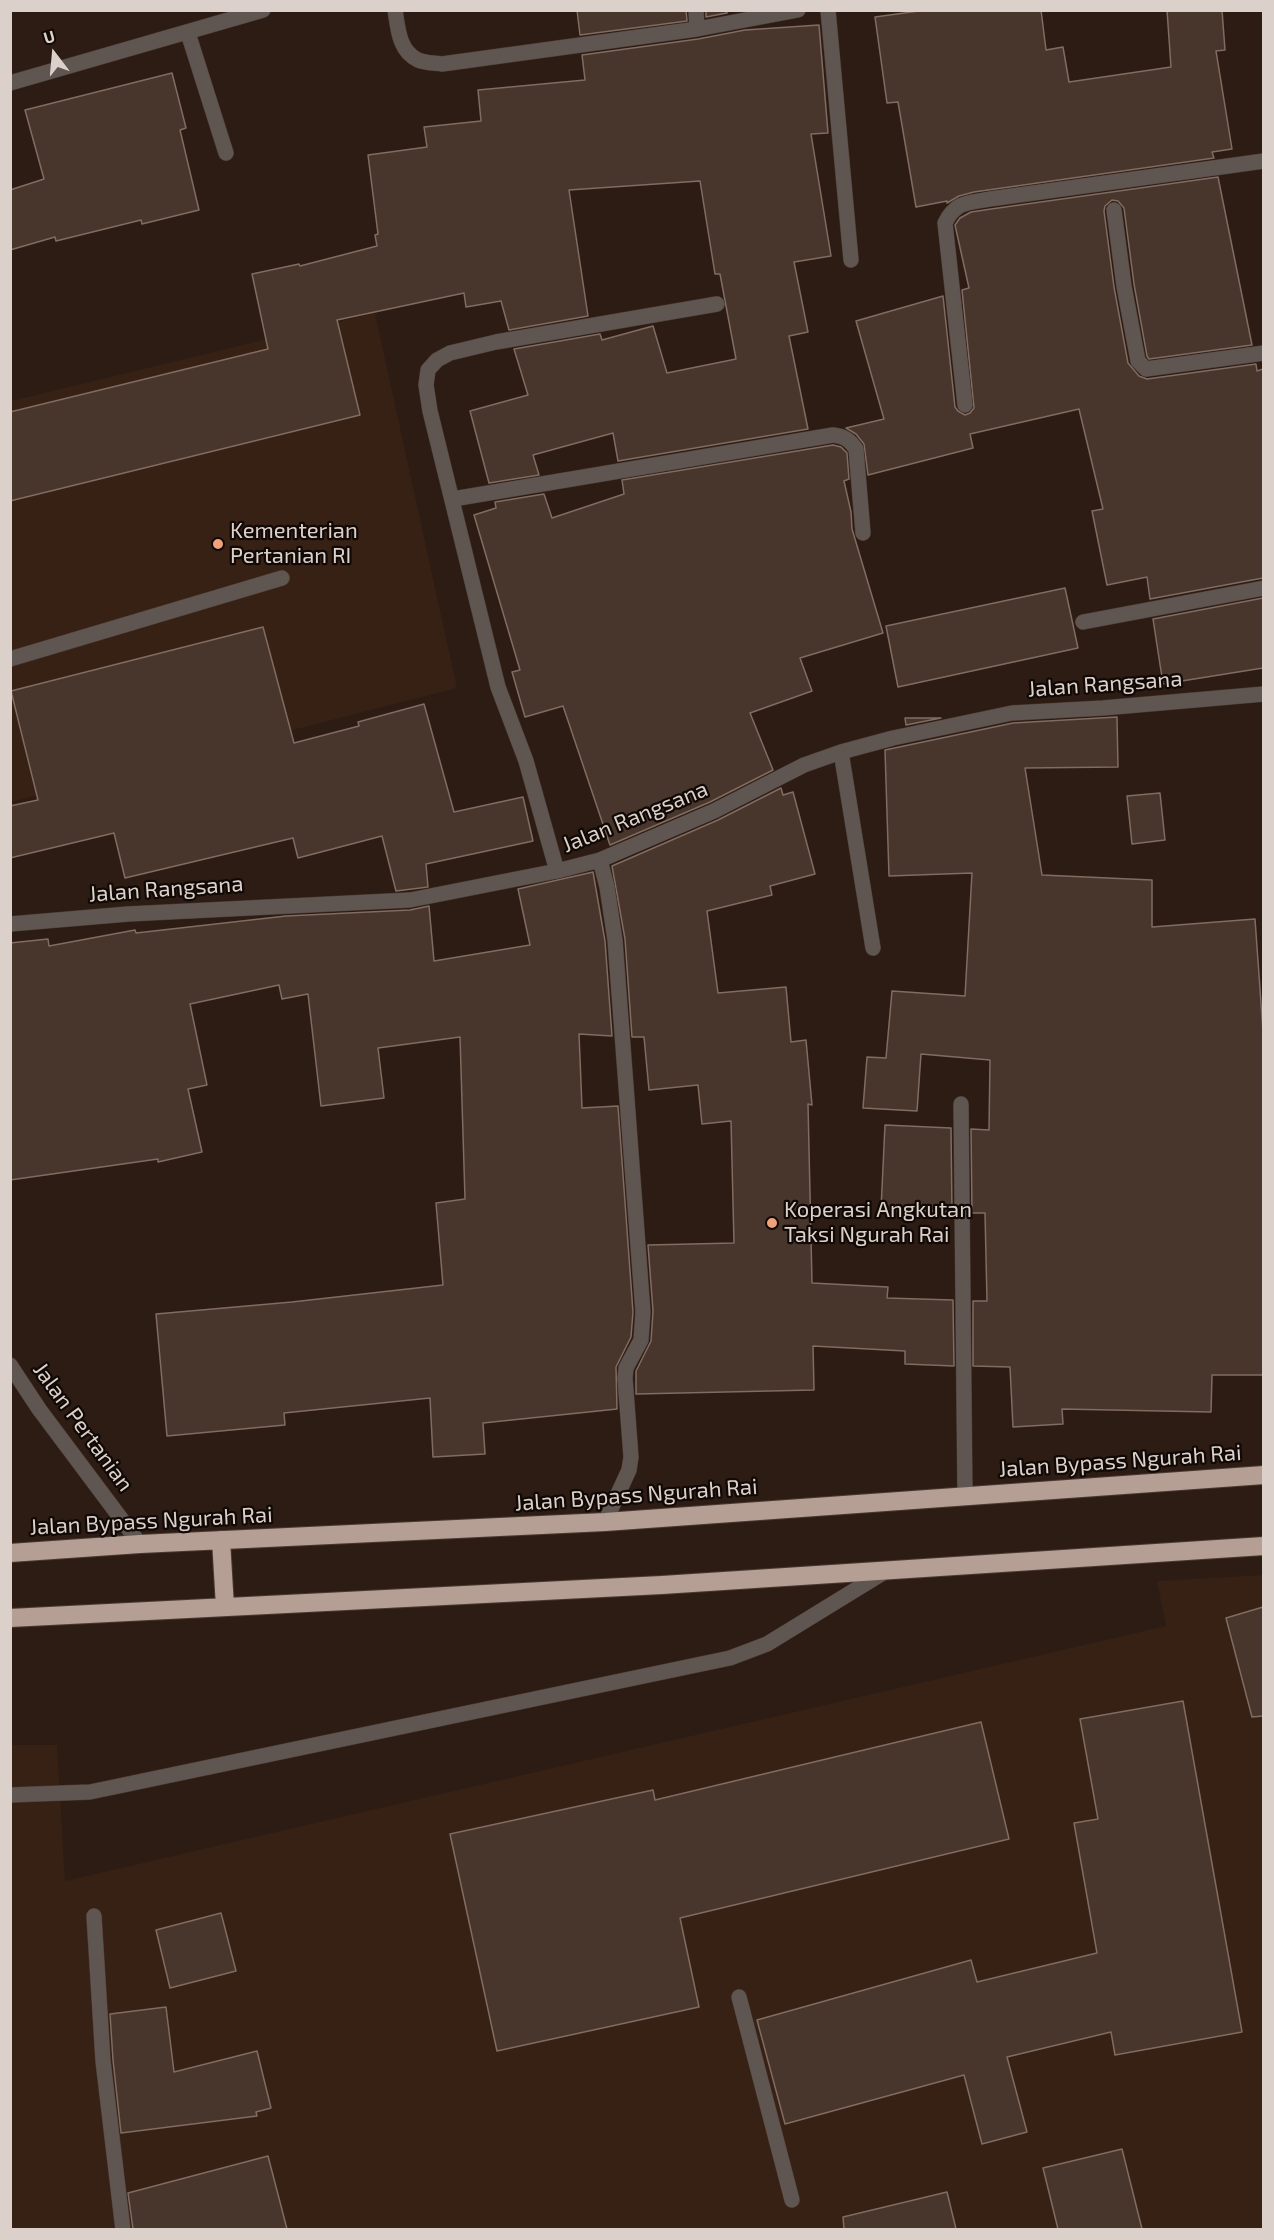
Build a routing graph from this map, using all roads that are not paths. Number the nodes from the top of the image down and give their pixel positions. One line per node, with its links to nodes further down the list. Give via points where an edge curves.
1 (263, 10): 7 (street)
2 (395, 10): 6 (street, via 399,38 408,52 419,60 442,64)
3 (696, 10): 6 (street)
4 (798, 10): 6 (street)
5 (828, 10): 12 (street)
6 (697, 29)
7 (188, 33): 8 (street); 9 (street)
8 (10, 83)
9 (226, 153)
10 (1263, 161): 15 (street, via 990,199 960,204 951,211 945,223)
11 (1114, 210): 14 (street, via 1138,361 1146,369)
12 (851, 260)
13 (717, 304): 16 (street, via 496,342 437,360 428,370 426,385)
14 (1263, 353)
15 (965, 405)
16 (453, 499): 17 (street, via 833,435 841,436 856,449); 25 (street, via 498,687 526,761)
17 (864, 533)
18 (282, 578): 21 (street)
19 (1263, 588): 20 (street)
20 (1083, 622)
21 (10, 659)
22 (1263, 694): 23 (street, Jalan Rangsana, via 1012,713)
23 (842, 752): 24 (street, Jalan Rangsana, via 804,765 714,811); 27 (street)
24 (600, 860): 25 (street, Jalan Rangsana); 32 (street, via 615,940 643,1312 641,1340 625,1378 631,1448 628,1470)
25 (557, 871): 26 (street, Jalan Rangsana, via 410,900 185,910)
26 (10, 924)
27 (873, 948)
28 (961, 1104): 31 (street)
29 (10, 1365): 34 (street, Jalan Pertanian)
30 (1263, 1475): 31 (highway, Jalan Bypass Ngurah Rai)
31 (965, 1496): 32 (highway, Jalan Bypass Ngurah Rai)
32 (605, 1522): 33 (highway, Jalan Bypass Ngurah Rai)
33 (221, 1540): 34 (highway, Jalan Bypass Ngurah Rai); 38 (highway)
34 (140, 1544): 36 (highway, Jalan Bypass Ngurah Rai)
35 (1263, 1546): 37 (highway)
36 (10, 1553)
37 (886, 1571): 38 (highway); 40 (street, via 767,1644 730,1658 90,1792)
38 (225, 1608): 39 (highway)
39 (10, 1618)
40 (10, 1795)
41 (94, 1916): 44 (street, via 103,2061)
42 (740, 1997): 43 (street)
43 (792, 2200)
44 (123, 2229)

